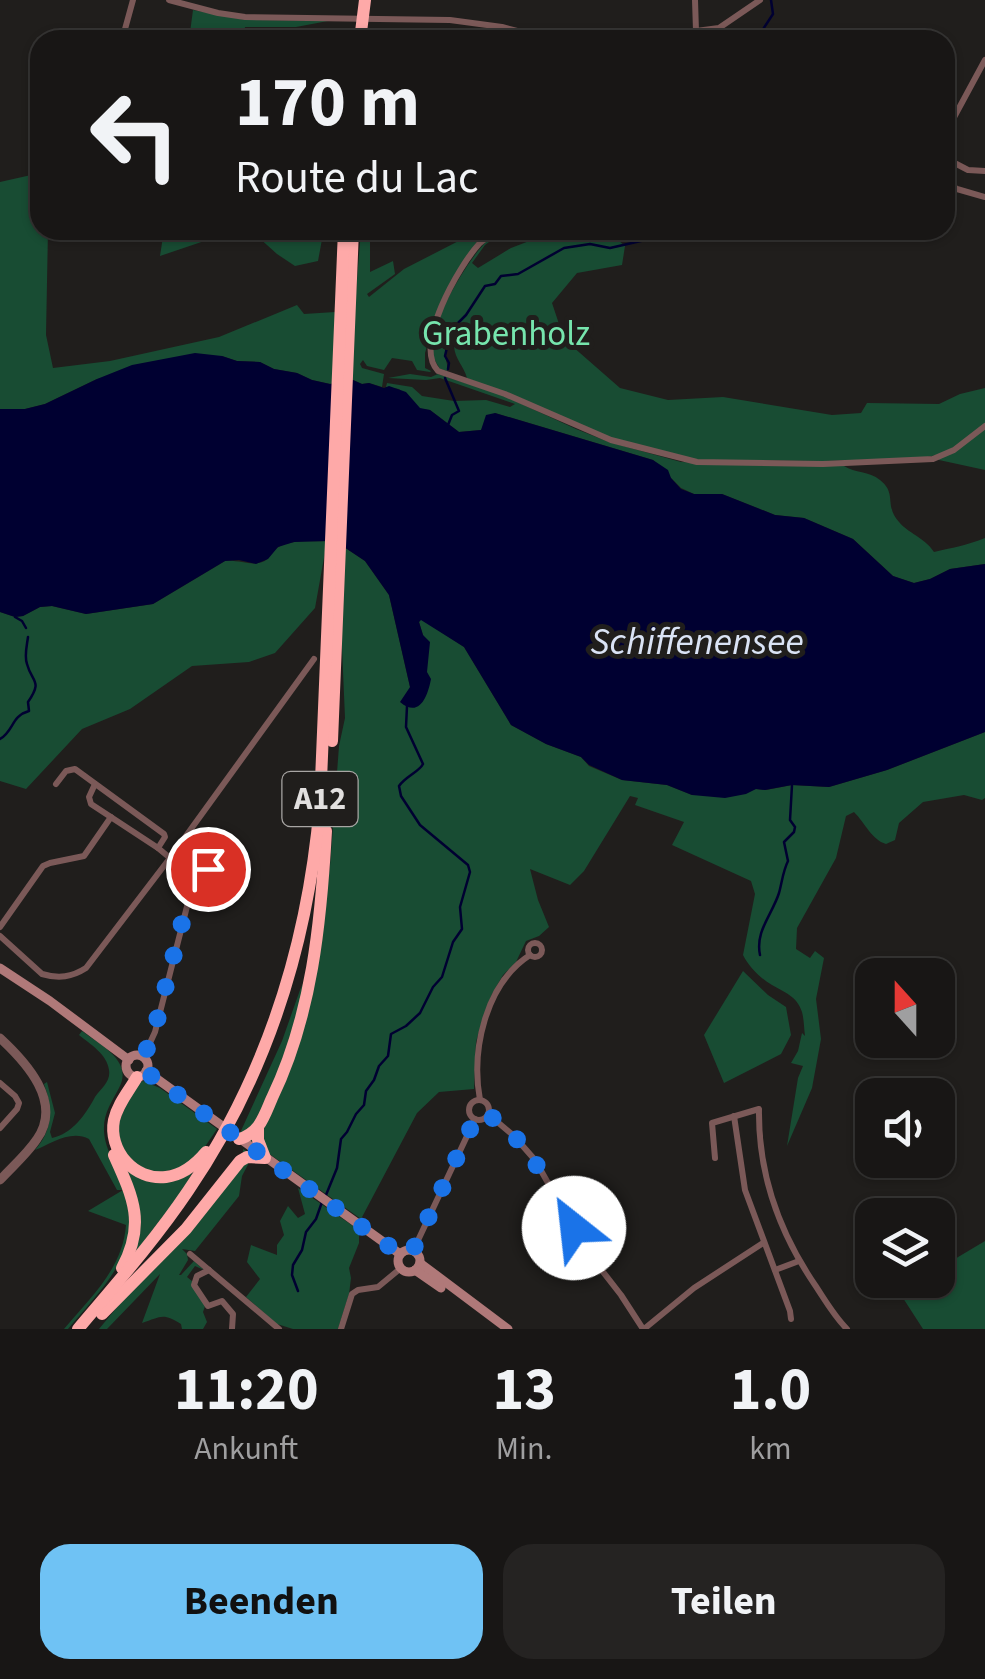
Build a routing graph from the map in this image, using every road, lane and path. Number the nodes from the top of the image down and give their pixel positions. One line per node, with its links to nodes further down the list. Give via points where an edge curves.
1 (134, 0): 7 (street)
2 (168, 0): 10 (street, via 246,17 463,21)
3 (365, 0): 8 (highway)
4 (374, 0): 9 (highway)
5 (695, 0): 11 (street)
6 (760, 0): 12 (street)
7 (125, 30)
8 (361, 30)
9 (370, 30)
10 (514, 30)
11 (695, 30)
12 (713, 30)
13 (985, 60): 14 (street)
14 (955, 116)
15 (955, 163): 16 (street)
16 (985, 171)
17 (955, 188): 18 (street)
18 (985, 197)
19 (344, 240): 22 (highway, A12)
20 (352, 240): 22 (highway, A12)
21 (485, 240): 23 (street, via 447,294 431,340 431,362 438,371 587,432 682,460 823,464 932,459)
22 (345, 310): 24 (highway, A12)
23 (985, 426)
24 (334, 569): 29 (highway, A12); 41 (highway, A12, via 309,894 284,997)
25 (314, 659): 31 (street)
26 (56, 784): 27 (street, via 75,769)
27 (95, 784): 28 (street, via 91,804); 30 (street, via 164,834)
28 (111, 818): 30 (street); 33 (street, via 84,856 44,866)
29 (326, 831): 47 (highway, via 310,983); 61 (highway, A12, via 300,970 258,1086 194,1197)
30 (158, 848): 31 (street)
31 (170, 858): 34 (street, via 78,973 42,974)
32 (243, 884): 38 (street, via 244,877 208,869 194,879)
33 (0, 927)
34 (0, 936)
35 (530, 955): 42 (street, via 490,1007 477,1064)
36 (0, 968): 39 (main road)
37 (0, 1038): 51 (street, via 34,1075 46,1110 37,1140)
38 (143, 1058): 39 (main road, via 148,1065)
39 (135, 1070): 41 (highway, via 114,1134 124,1160 149,1176 172,1176 198,1162); 48 (main road); 61 (highway, via 112,1108 108,1135 134,1202 135,1232)
40 (0, 1083): 46 (street, via 18,1103)
41 (244, 1096): 61 (highway, A12, via 187,1193)
42 (480, 1100): 43 (street); 45 (street, via 470,1108)
43 (488, 1114): 45 (street); 70 (street, via 530,1154 586,1250)
44 (734, 1116): 50 (street, via 712,1123); 52 (street, via 744,1190); 56 (street, via 759,1109 770,1196)
45 (475, 1119): 53 (street)
46 (0, 1128)
47 (258, 1128): 48 (highway); 49 (highway)
48 (240, 1139): 49 (main road)
49 (265, 1158): 55 (main road); 61 (highway, via 244,1158 186,1229)
50 (715, 1158)
51 (0, 1180)
52 (764, 1243): 60 (street); 70 (street)
53 (413, 1250): 55 (main road); 57 (main road)
54 (190, 1254): 59 (street)
55 (400, 1254): 58 (main road)
56 (799, 1261): 60 (street); 71 (street)
57 (417, 1266): 58 (main road); 68 (main road); 69 (main road)
58 (401, 1268): 67 (street, via 378,1287 352,1294)
59 (210, 1270): 65 (street, via 194,1285 208,1306 222,1301 233,1314); 66 (street)
60 (775, 1270): 62 (street)
61 (100, 1309): 63 (highway, A12); 64 (highway, A12)
62 (791, 1320)
63 (78, 1329)
64 (89, 1329)
65 (232, 1329)
66 (279, 1329)
67 (341, 1329)
68 (497, 1329)
69 (508, 1329)
70 (643, 1329)
71 (847, 1329)

